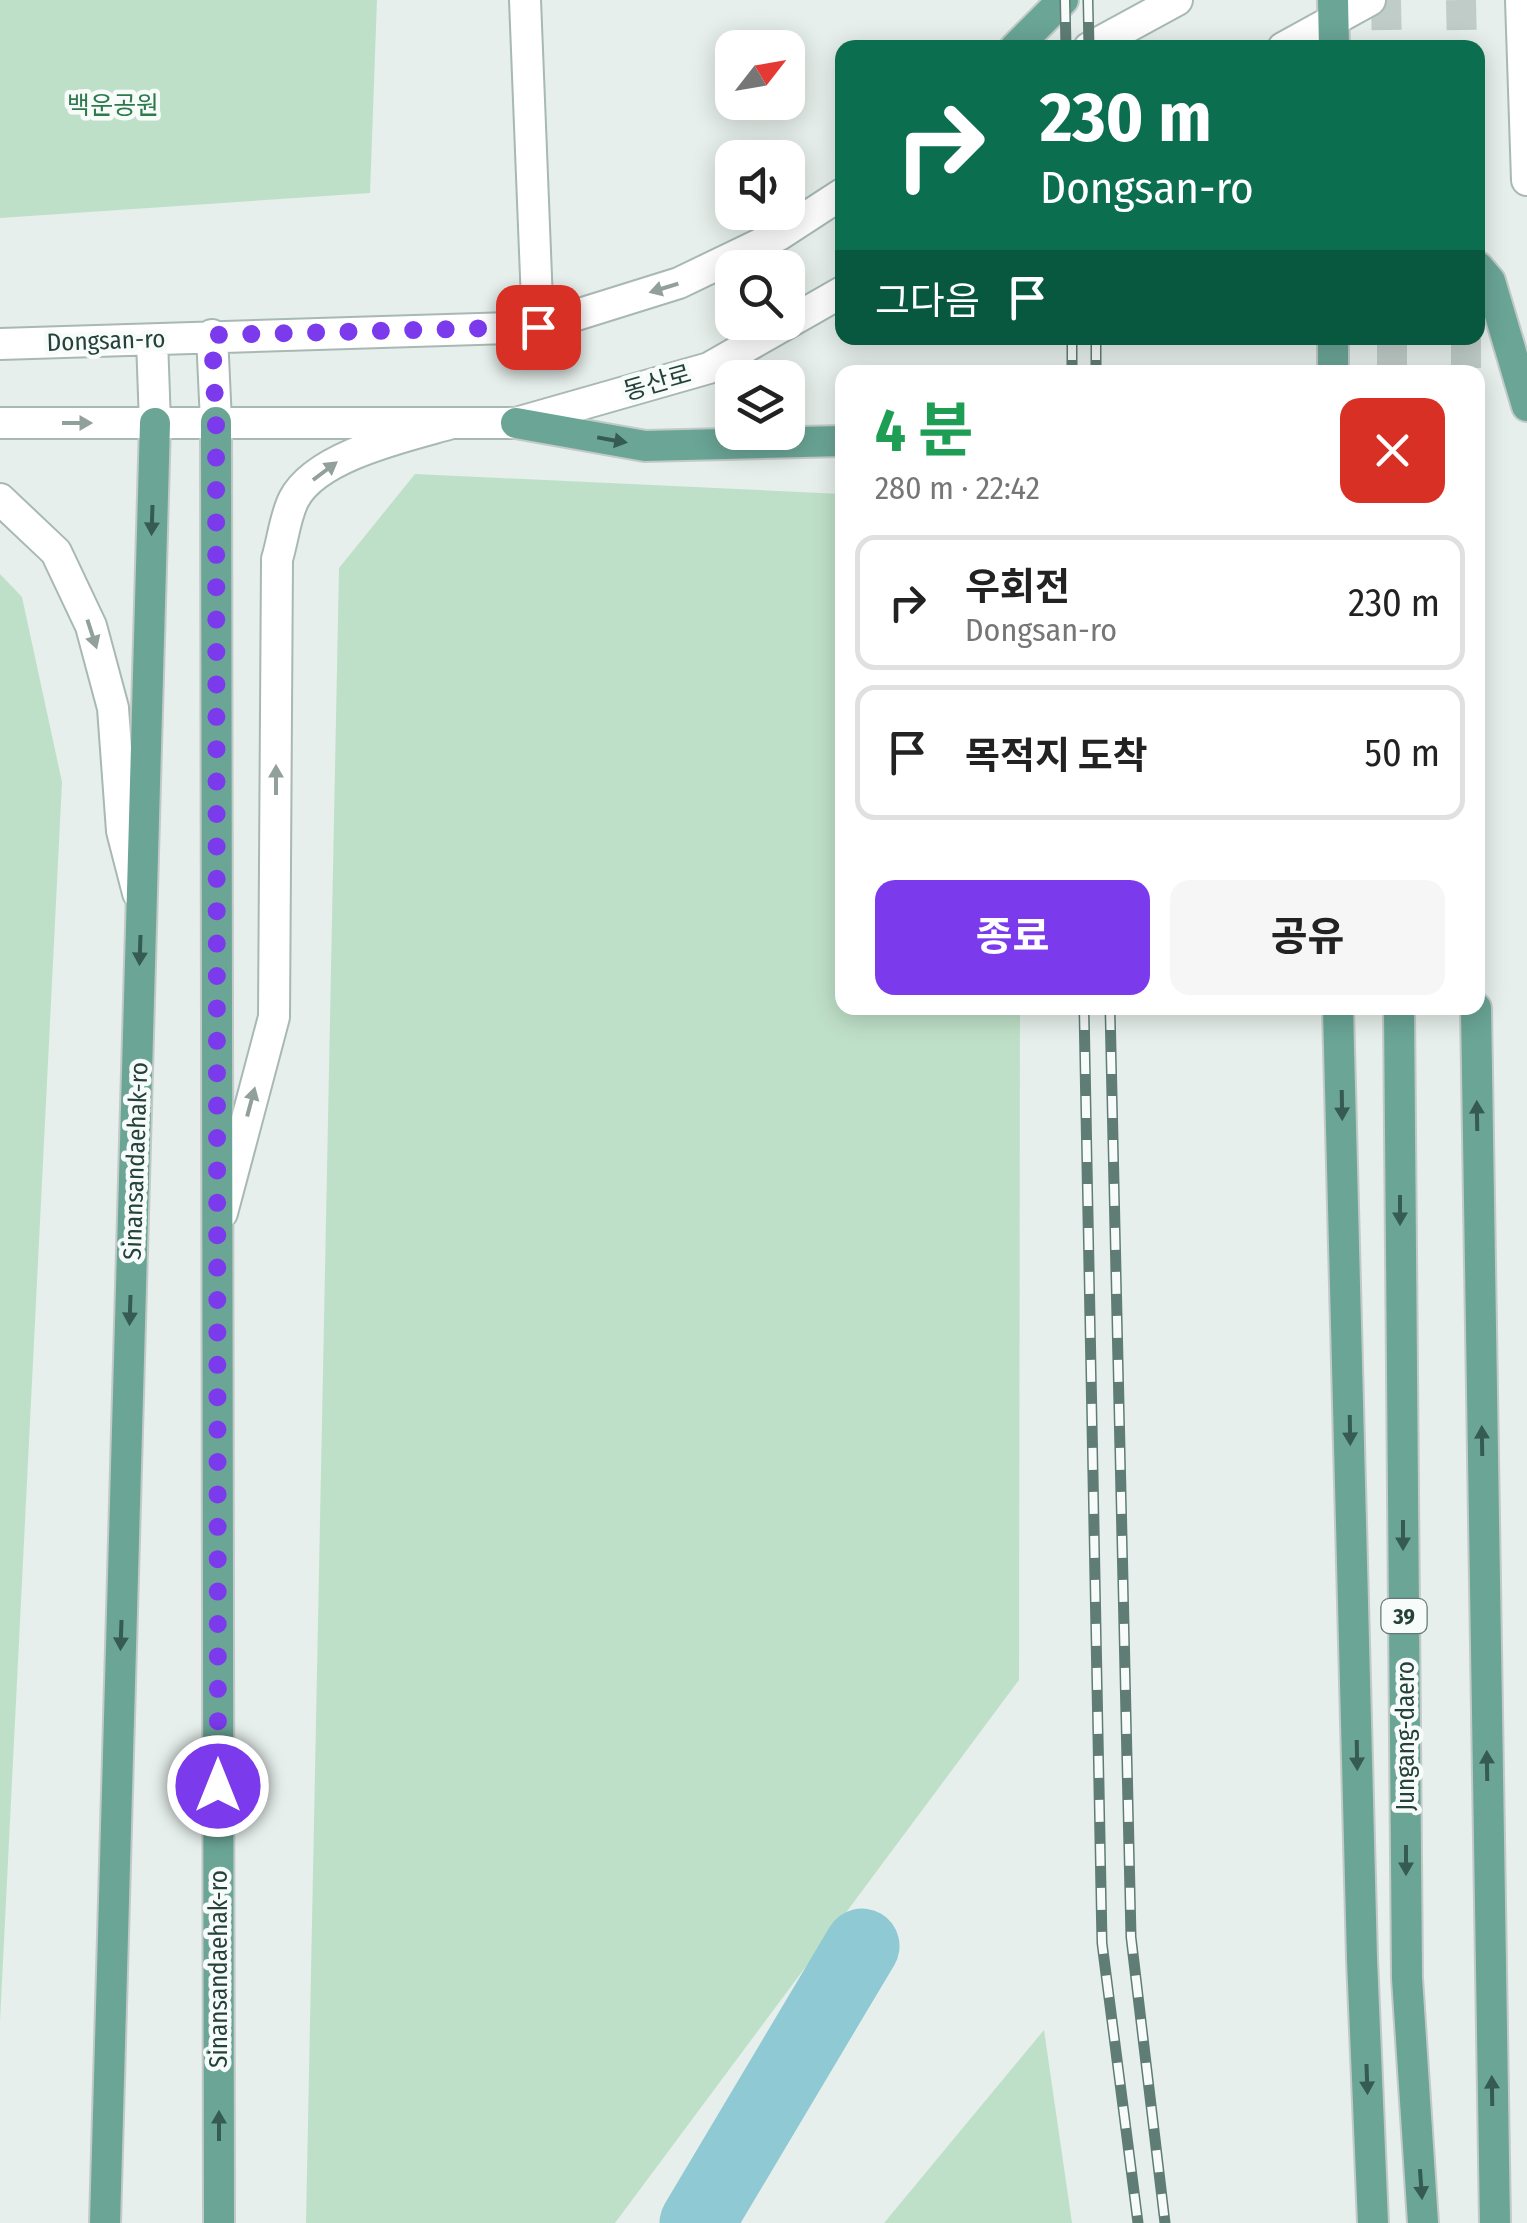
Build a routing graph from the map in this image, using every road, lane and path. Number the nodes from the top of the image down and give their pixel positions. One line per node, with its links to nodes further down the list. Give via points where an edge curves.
1 (525, 0): 14 (street)
2 (1063, 0): 7 (main road)
3 (1177, 0): 8 (street)
4 (1370, 0): 6 (street)
5 (1521, 0): 10 (street)
6 (1334, 22): 9 (street)
7 (1023, 40)
8 (1103, 40)
9 (1299, 40)
10 (1527, 180)
11 (835, 198): 14 (street, Dongsan-ro, one-way to 14, via 680,283)
12 (1485, 275): 18 (main road)
13 (835, 296): 23 (street, 동산로, via 708,368)
14 (538, 327): 15 (street, Dongsan-ro)
15 (212, 335): 16 (street, Dongsan-ro); 20 (street, Sinansandaehak-ro)
16 (152, 340): 17 (street, Dongsan-ro); 19 (street, Sinansandaehak-ro)
17 (0, 344)
18 (1527, 406)
19 (155, 422): 20 (street); 21 (street, one-way to 19); 26 (main road, Sinansandaehak-ro, one-way to 26)
20 (216, 422): 22 (street); 30 (main road, Sinansandaehak-ro)
21 (0, 423)
22 (452, 423): 23 (street); 30 (street, one-way to 22, via 274,1018 277,559 294,498 326,466)
23 (516, 423): 24 (main road, one-way to 24, via 645,446)
24 (835, 441)
25 (0, 499): 26 (street, one-way to 26, via 56,552 91,626 112,708 122,831)
26 (142, 907): 31 (main road, Sinansandaehak-ro, one-way to 31)
27 (1340, 1015): 33 (main road, one-way to 33)
28 (1399, 1015): 34 (main road, Jungang-daero / 39, one-way to 34, via 1407,1978)
29 (1476, 1015): 35 (main road, one-way to 29)
30 (218, 1230): 32 (main road, Sinansandaehak-ro, one-way to 30)
31 (105, 2223)
32 (219, 2223)
33 (1373, 2223)
34 (1424, 2223)
35 (1495, 2223)

